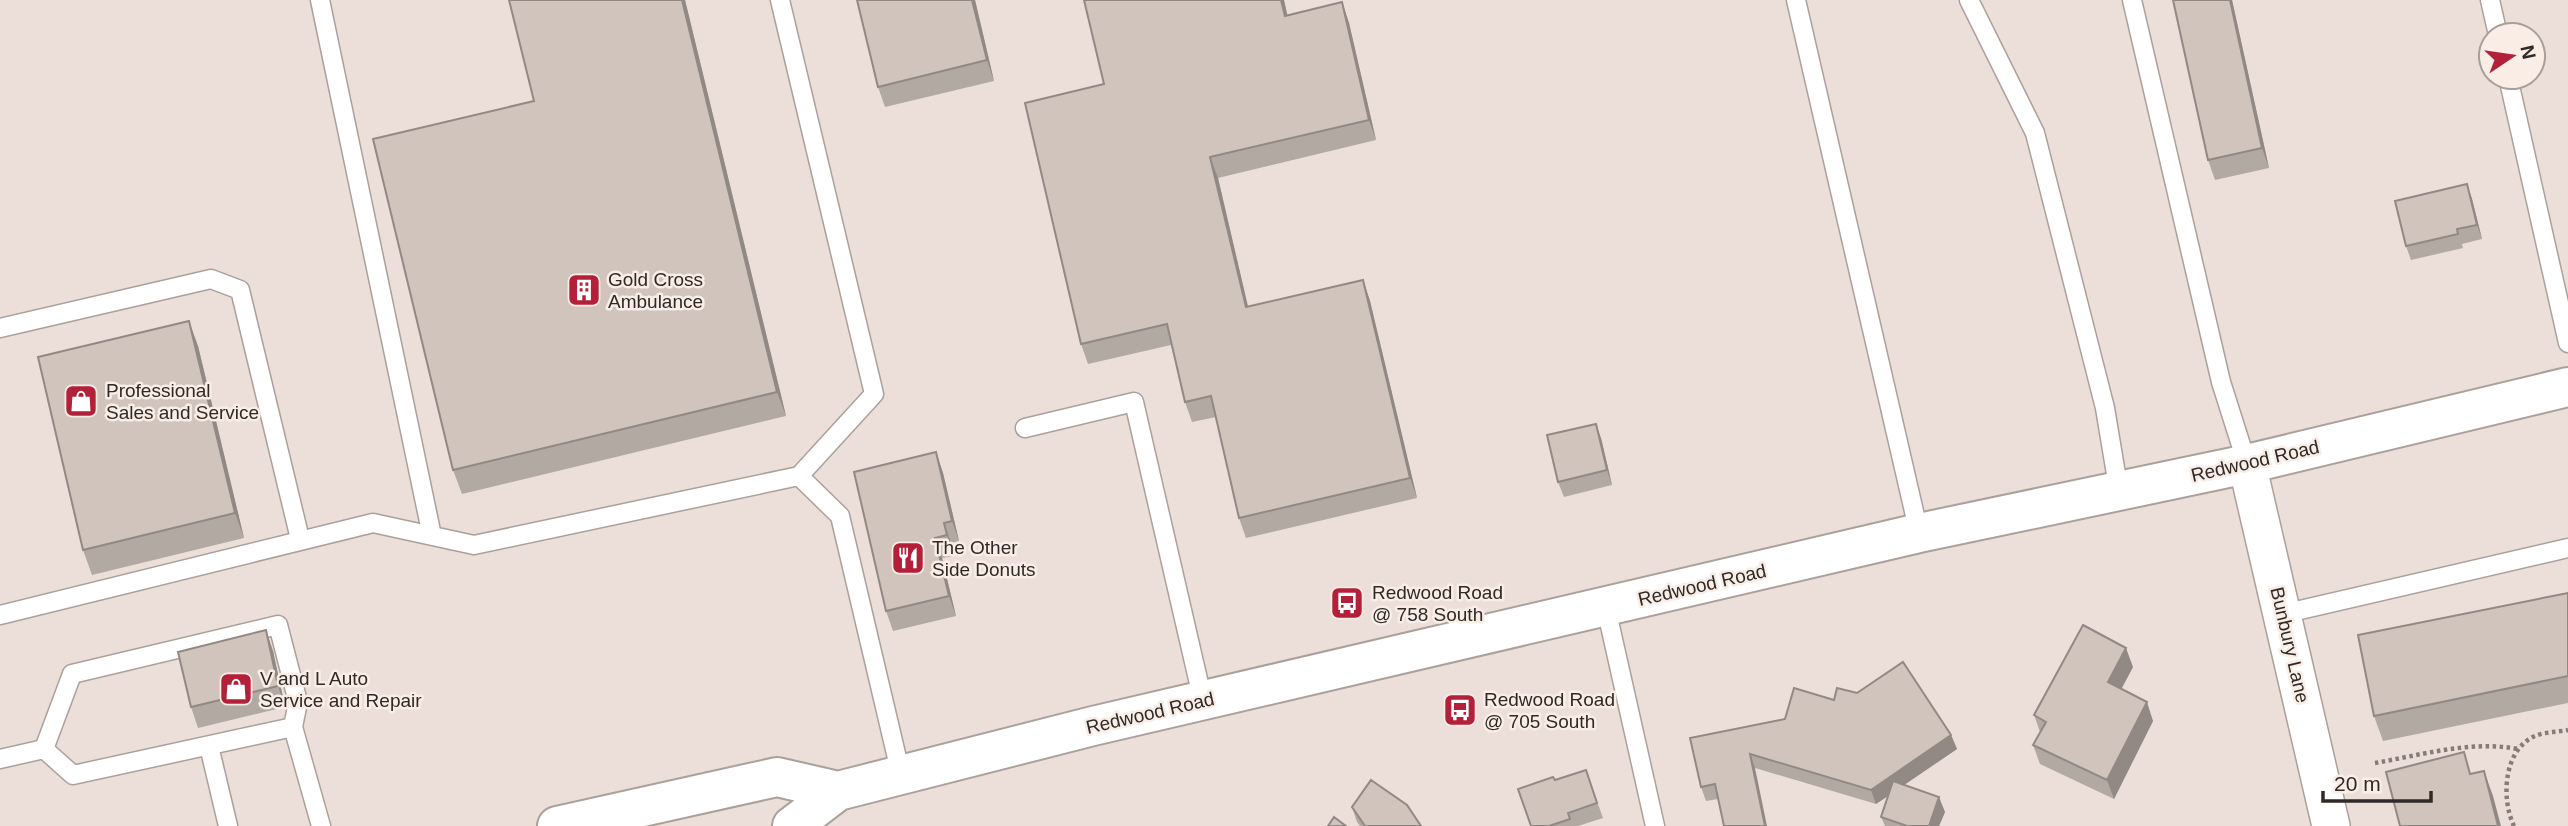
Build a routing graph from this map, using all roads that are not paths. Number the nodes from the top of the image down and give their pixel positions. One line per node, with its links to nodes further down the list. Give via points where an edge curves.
1 (320, 0): 17 (lane)
2 (780, 0): 14 (lane, via 874,394)
3 (1796, 0): 16 (lane)
4 (1969, 0): 15 (lane, via 2035,133 2105,408)
5 (2132, 0): 13 (lane, via 2221,382)
6 (2490, 0): 7 (lane)
7 (2495, 21)
8 (2511, 91): 10 (lane)
9 (0, 328): 18 (lane, via 211,279 240,290)
10 (2568, 343)
11 (2568, 387): 13 (main road, Redwood Road)
12 (1024, 428): 23 (lane, via 1134,402)
13 (2247, 464): 15 (main road, Redwood Road); 21 (street, Bunbury Lane)
14 (799, 477): 17 (lane, via 474,545); 28 (lane, via 840,516)
15 (2119, 492): 16 (main road, Redwood Road)
16 (1919, 533): 20 (main road, Redwood Road)
17 (432, 536): 18 (lane, via 373,523)
18 (300, 539): 22 (lane)
19 (2568, 548): 21 (lane)
20 (1606, 608): 23 (main road, Redwood Road); 34 (lane)
21 (2283, 614): 35 (street, Bunbury Lane)
22 (0, 615)
23 (1203, 701): 28 (main road, Redwood Road)
24 (293, 727): 25 (lane); 26 (lane, via 298,702 278,625 72,674); 31 (lane)
25 (209, 746): 26 (lane, via 73,775); 30 (lane)
26 (44, 749): 27 (lane)
27 (0, 760)
28 (901, 775): 29 (main road, Redwood Road)
29 (838, 791): 32 (main road, Redwood Road, via 777,778); 33 (main road, Redwood Road)
30 (228, 826)
31 (321, 826)
32 (557, 826)
33 (792, 826)
34 (1656, 826)
35 (2331, 826)

